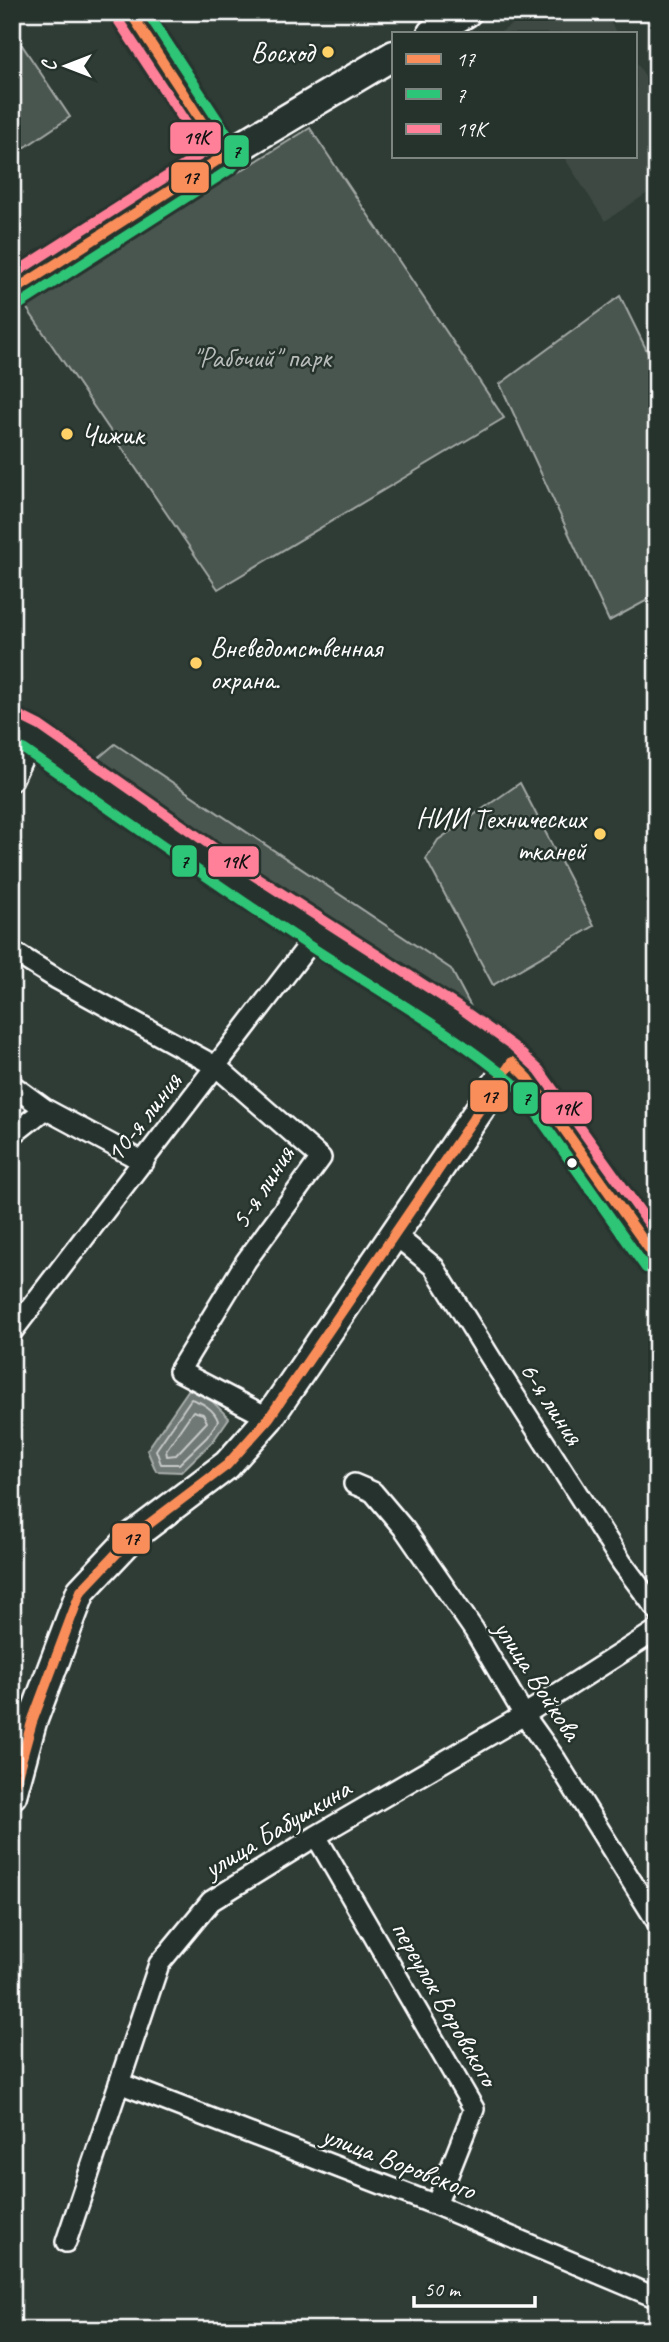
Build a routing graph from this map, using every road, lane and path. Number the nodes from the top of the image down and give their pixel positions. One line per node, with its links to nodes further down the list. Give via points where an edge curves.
1 (130, 12): 5 (street)
2 (467, 12): 3 (street)
3 (434, 32)
4 (392, 56): 5 (street)
5 (224, 156): 6 (street)
6 (12, 292)
7 (22, 733): 8 (street); 9 (street)
8 (12, 781)
9 (317, 934): 11 (street, via 468,1028); 12 (street, 10-я линия)
10 (12, 951): 12 (street, 5-я линия)
11 (512, 1062): 17 (street); 18 (street)
12 (217, 1067): 16 (street, 10-я линия); 20 (street, 5-я линия, via 321,1158 246,1261 179,1371)
13 (12, 1085): 14 (street)
14 (45, 1109): 15 (street); 16 (street)
15 (12, 1135)
16 (144, 1162): 19 (street, 10-я линия)
17 (394, 1234): 20 (street); 22 (street, 6-я линия, via 435,1267)
18 (657, 1260)
19 (12, 1332)
20 (269, 1418): 25 (street, via 227,1465 133,1536 81,1591)
21 (354, 1483): 24 (street, улица Войкова, via 373,1492 405,1530 474,1630)
22 (657, 1610)
23 (657, 1630): 24 (street, улица Бабушкина)
24 (524, 1715): 26 (street, улица Бабушкина); 27 (street, улица Войкова)
25 (12, 1795)
26 (316, 1836): 28 (street, улица Бабушкина, via 211,1901 159,1964); 29 (street, переулок Воровского, via 474,2109)
27 (657, 1922)
28 (119, 2084): 29 (street, улица Воровского); 30 (street, улица Бабушкина)
29 (436, 2205): 31 (street, улица Воровского)
30 (66, 2242)
31 (657, 2298)

